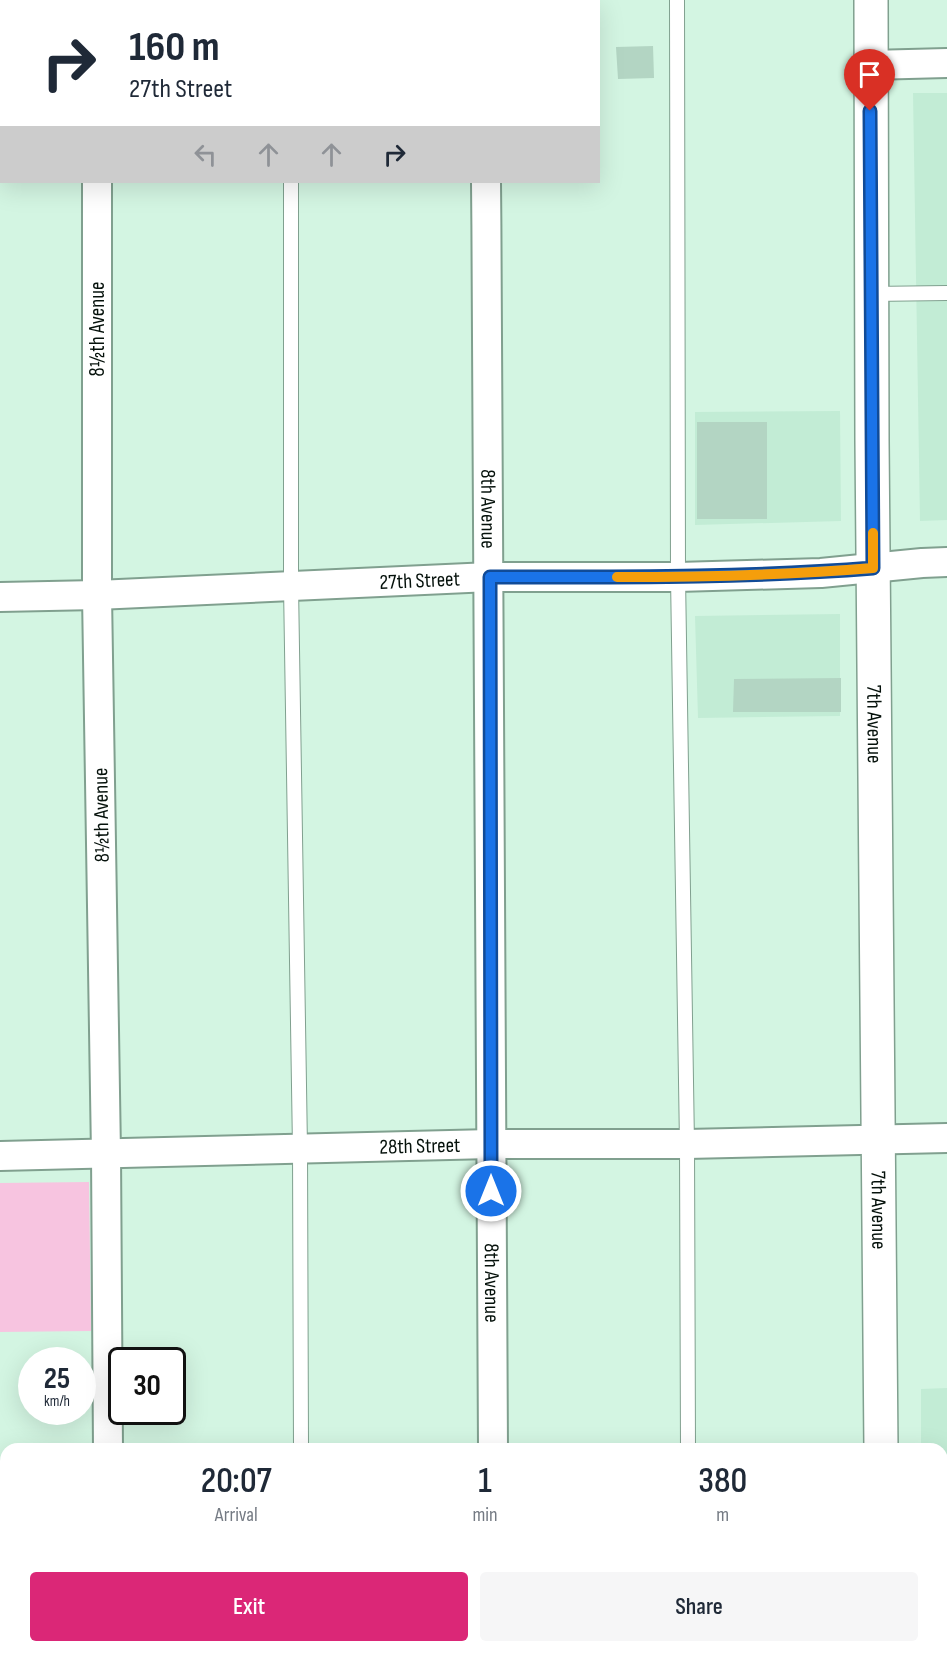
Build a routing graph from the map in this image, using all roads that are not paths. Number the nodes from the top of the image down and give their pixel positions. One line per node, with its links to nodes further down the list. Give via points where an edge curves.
1 (677, 0): 13 (lane)
2 (871, 0): 4 (street, 7th Avenue)
3 (947, 63): 4 (street)
4 (870, 65): 9 (street, 7th Avenue)
5 (97, 183): 15 (street, 8½th Avenue)
6 (291, 183): 14 (lane)
7 (486, 183): 12 (street, 8th Avenue)
8 (947, 293): 9 (lane)
9 (871, 294): 11 (street, 7th Avenue)
10 (947, 562): 11 (street, 27th Street)
11 (873, 568): 13 (street, 27th Street); 18 (street, 7th Avenue)
12 (490, 577): 13 (street, 27th Street); 14 (street, 27th Street); 19 (street, 8th Avenue)
13 (678, 577): 20 (lane)
14 (291, 586): 15 (street, 27th Street); 21 (lane)
15 (97, 595): 16 (street, 27th Street); 22 (street, 8½th Avenue)
16 (0, 597)
17 (947, 1138): 18 (street, 28th Street)
18 (878, 1139): 20 (street, 28th Street); 28 (street, 7th Avenue)
19 (491, 1144): 20 (street, 28th Street); 21 (street, 28th Street); 26 (street, 8th Avenue)
20 (687, 1144): 27 (lane)
21 (300, 1148): 22 (street, 28th Street); 25 (lane)
22 (106, 1154): 23 (street, 28th Street); 24 (street, 8½th Avenue)
23 (0, 1156)
24 (108, 1443)
25 (301, 1443)
26 (493, 1443)
27 (688, 1443)
28 (881, 1443)

